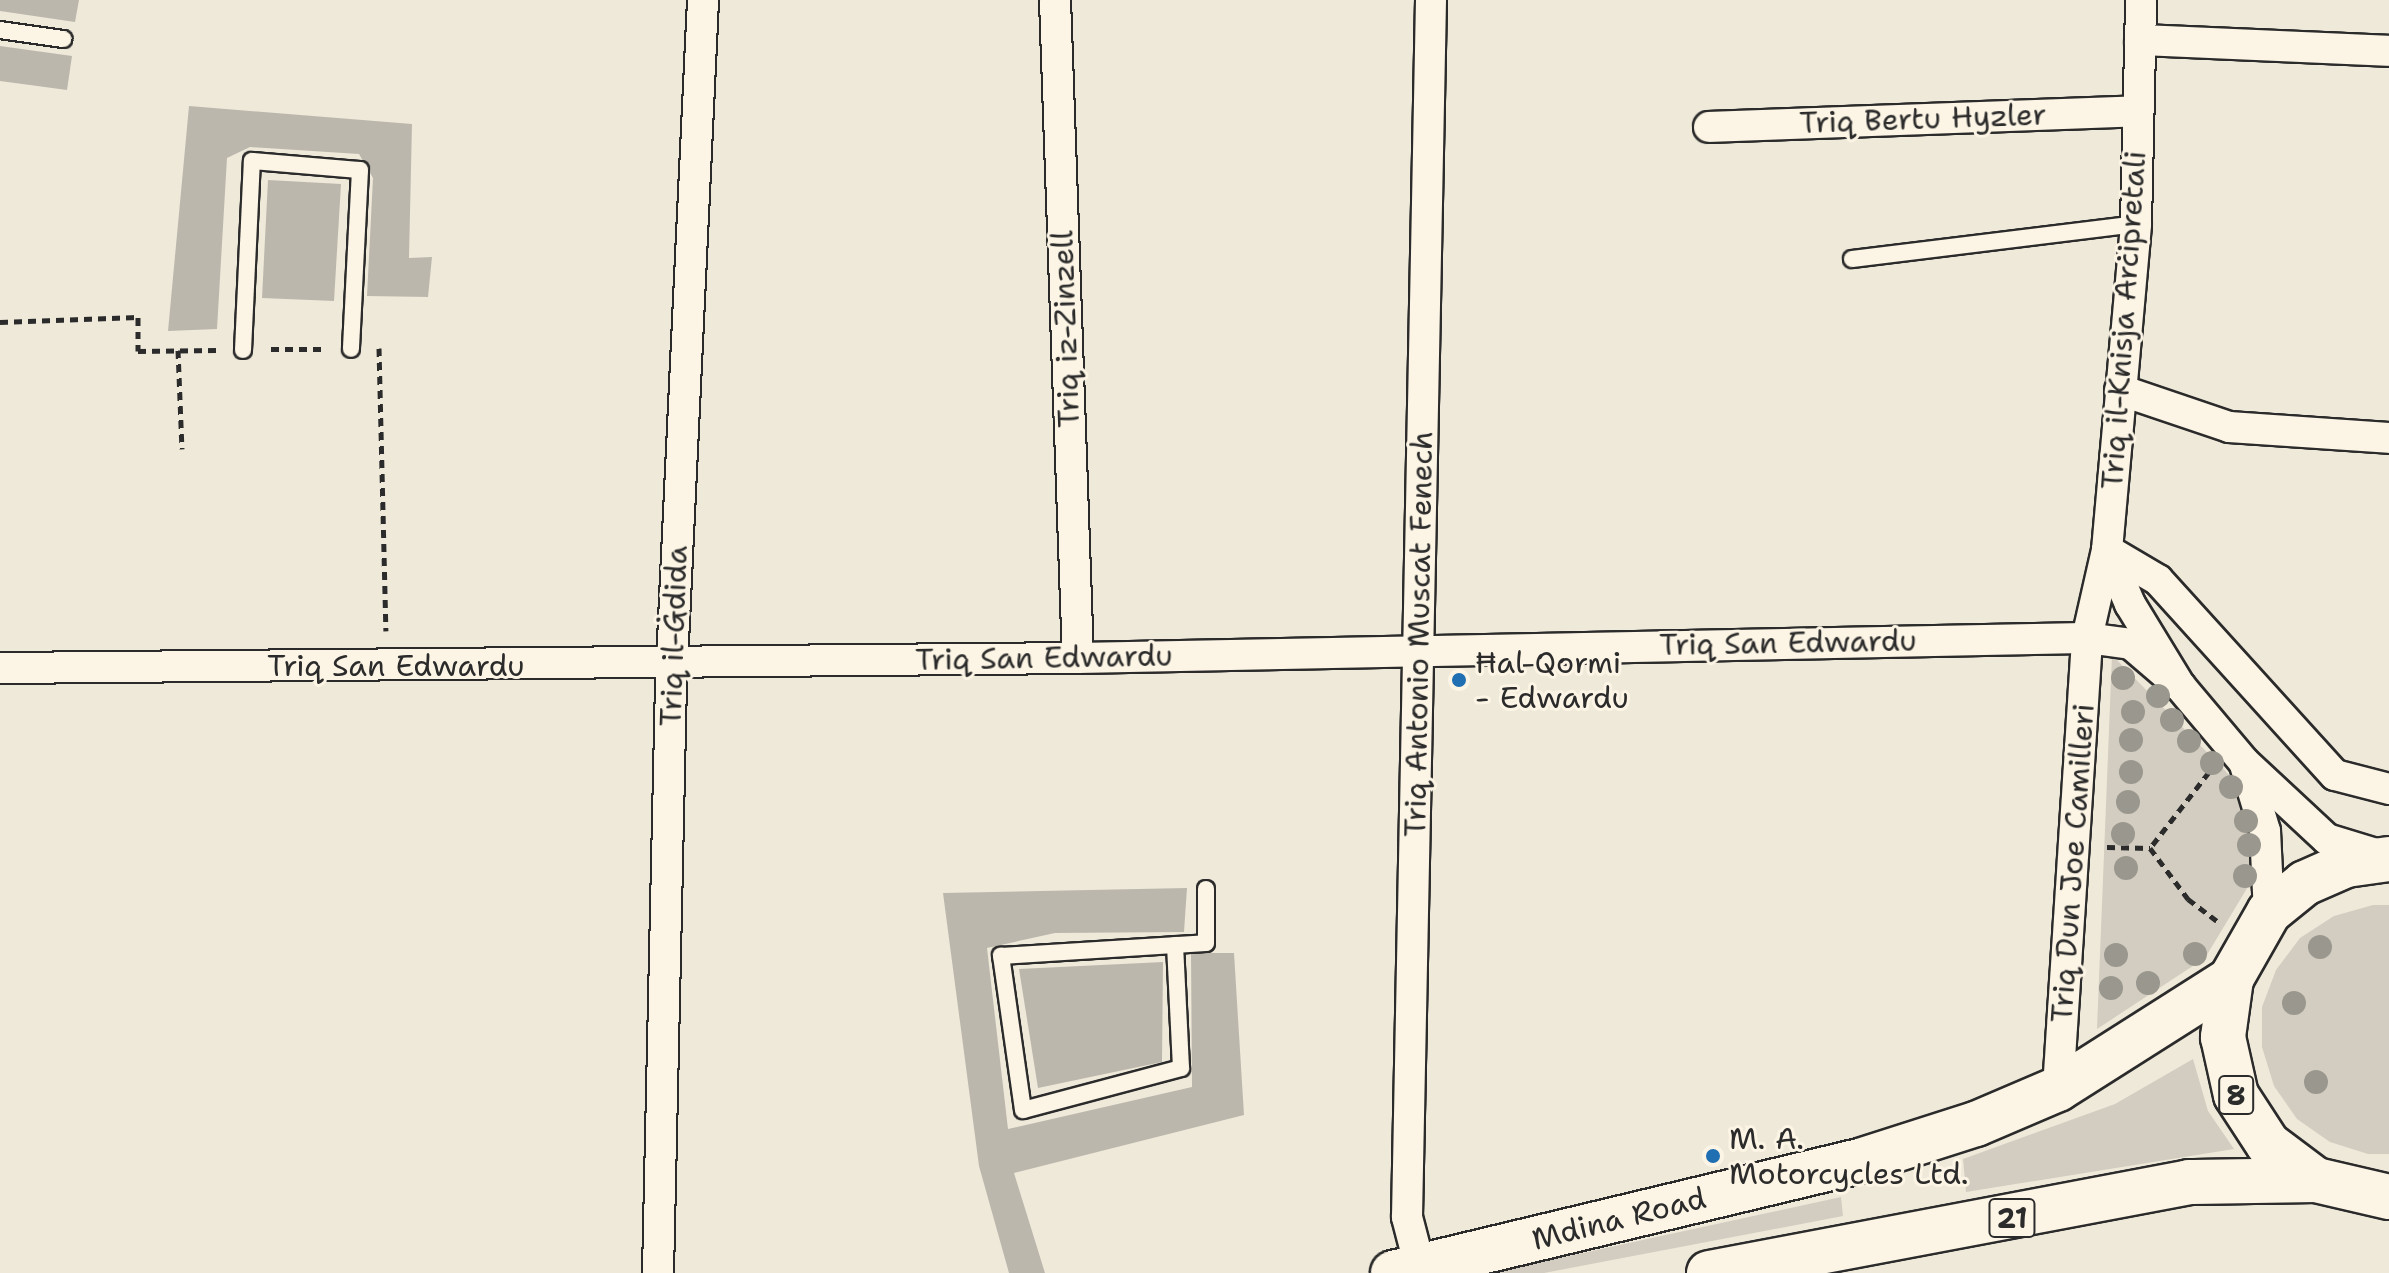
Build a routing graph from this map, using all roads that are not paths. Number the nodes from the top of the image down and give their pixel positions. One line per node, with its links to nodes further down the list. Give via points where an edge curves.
1 (703, 0): 21 (street, Triq il-Ġdida)
2 (1055, 0): 20 (street, Triq iz-Zinzell)
3 (1431, 0): 19 (street, Triq Antonio Muscat Fenech)
4 (2141, 0): 7 (street, Triq il-Knisja Arċipretali)
5 (0, 30): 6 (lane)
6 (63, 39)
7 (2140, 40): 8 (street); 9 (street, Triq il-Knisja Arċipretali)
8 (2389, 51)
9 (2137, 111): 10 (street, Triq Bertu Hyzler); 11 (street, Triq il-Knisja Arċipretali)
10 (1709, 127)
11 (2136, 224): 12 (lane); 15 (street, Triq il-Knisja Arċipretali)
12 (1852, 259)
13 (351, 349): 14 (lane, via 360,170 252,161)
14 (243, 350)
15 (2120, 390): 16 (street, via 2229,427); 17 (street, Triq il-Knisja Arċipretali)
16 (2389, 438)
17 (2107, 550): 18 (street, Triq il-Knisja Arċipretali); 23 (street, via 2130,604); 25 (street, via 2158,580 2335,775)
18 (2087, 638): 19 (street, Triq San Edwardu); 23 (street, Triq San Edwardu, via 2131,644); 30 (street, Triq Dun Joe Camilleri)
19 (1418, 652): 20 (street, Triq San Edwardu); 33 (street, Triq Antonio Muscat Fenech)
20 (1078, 658): 21 (street, Triq San Edwardu)
21 (672, 664): 22 (street, Triq San Edwardu); 34 (street, Triq il-Ġdida)
22 (0, 668)
23 (2180, 686): 24 (street)
24 (2239, 756): 26 (street, via 2327,839); 28 (street, via 2265,831)
25 (2389, 789)
26 (2389, 858): 28 (highway, Mdina Road, via 2318,877)
27 (1206, 889): 29 (lane, via 1206,943)
28 (2249, 944): 30 (highway, Mdina Road); 31 (highway, 8, via 2223,1037 2236,1095 2268,1144)
29 (1175, 945): 29 (lane, via 1181,1068 1023,1110 1001,956)
30 (2058, 1089): 33 (highway, Mdina Road, via 1863,1160)
31 (2316, 1180): 32 (highway, 8); 35 (highway, 21, via 2189,1182)
32 (2389, 1197)
33 (1407, 1270)
34 (658, 1273)
35 (1709, 1273)

